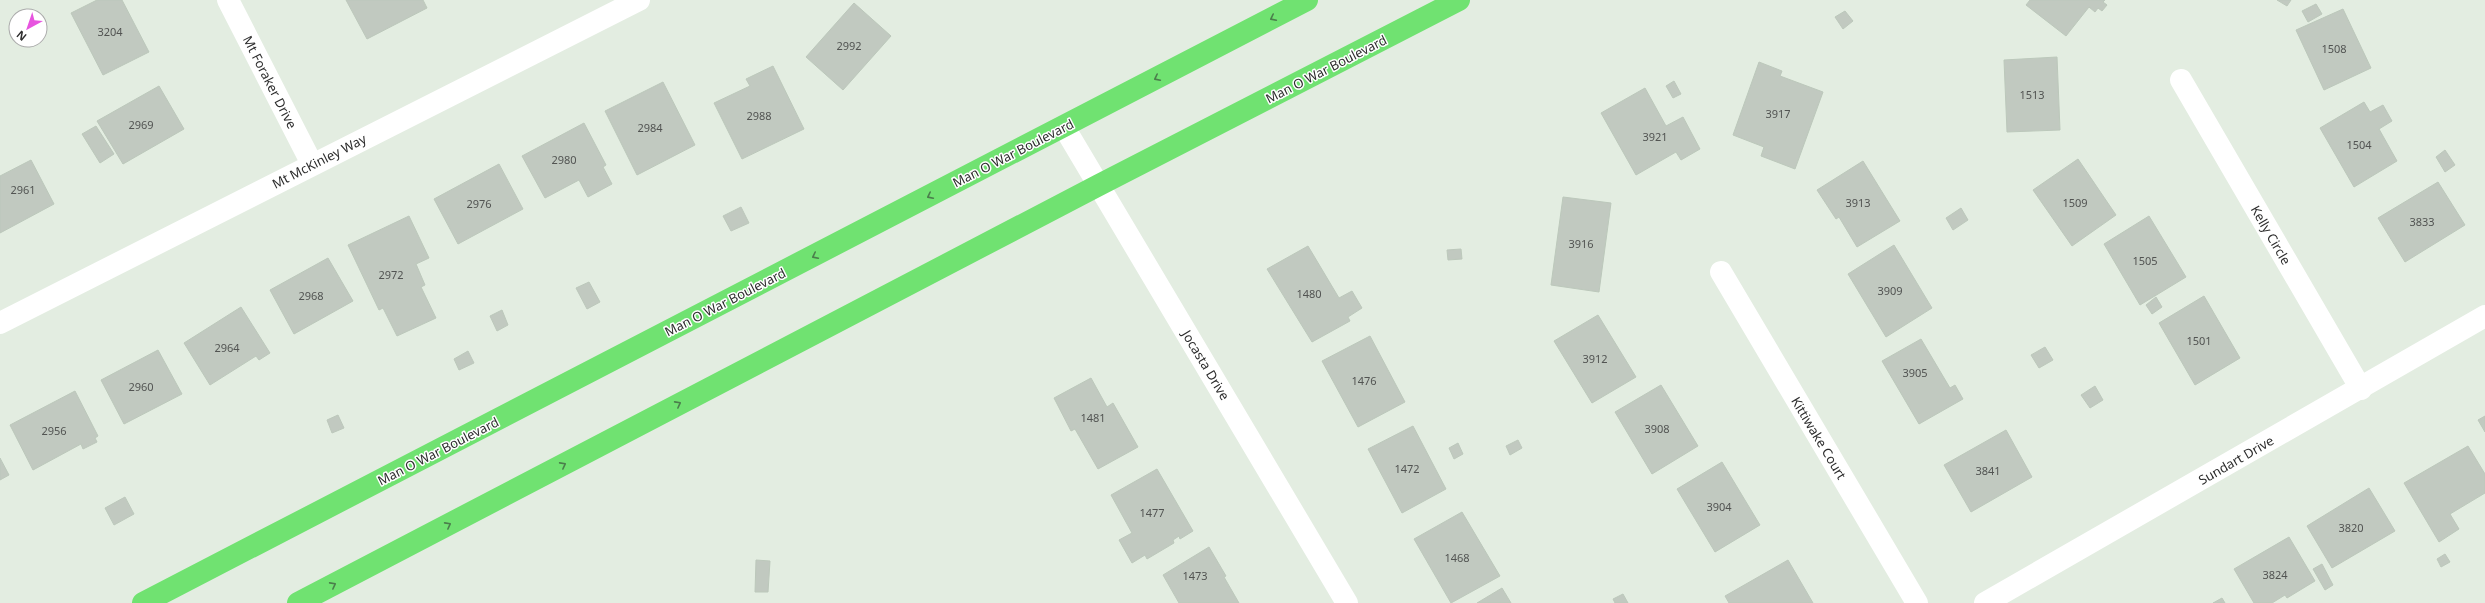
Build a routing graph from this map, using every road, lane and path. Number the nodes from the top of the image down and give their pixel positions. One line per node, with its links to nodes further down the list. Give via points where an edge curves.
1 (228, 0): 7 (street, Mt Foraker Drive)
2 (639, 0): 7 (street, Mt McKinley Way)
3 (1307, 0): 6 (main road, Man O War Boulevard, one-way to 6)
4 (1459, 0): 8 (main road, Man O War Boulevard)
5 (2181, 80): 12 (street, Kelly Circle)
6 (1064, 127): 8 (street, Jocasta Drive); 13 (main road, Man O War Boulevard, one-way to 13)
7 (312, 164): 11 (street, Mt McKinley Way)
8 (1099, 185): 14 (main road, Man O War Boulevard, one-way to 8); 15 (street, Jocasta Drive)
9 (1721, 272): 16 (street, Kittiwake Court)
10 (2485, 316): 12 (street, Sundart Drive)
11 (0, 323)
12 (2361, 389): 17 (street, Sundart Drive)
13 (143, 603)
14 (298, 603)
15 (1347, 603)
16 (1917, 603)
17 (1985, 603)

